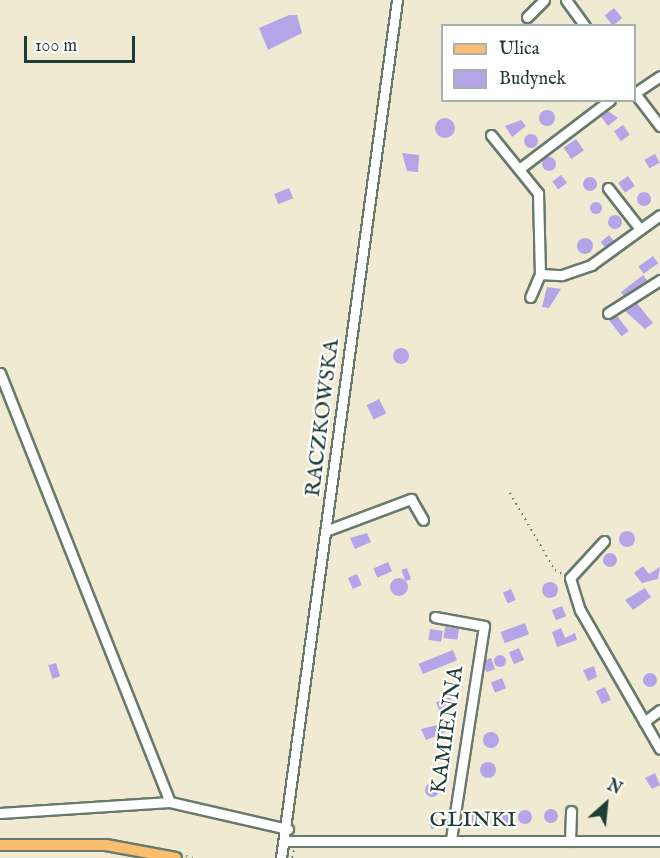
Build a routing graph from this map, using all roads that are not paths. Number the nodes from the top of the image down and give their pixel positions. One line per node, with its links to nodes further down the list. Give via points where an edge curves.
1 (397, 0): 22 (street, RACZKOWSKA)
2 (544, 0): 4 (street)
3 (566, 0): 5 (street)
4 (526, 17)
5 (584, 24)
6 (660, 76): 7 (street)
7 (636, 92)
8 (636, 94): 10 (street)
9 (607, 102): 12 (street)
10 (660, 126)
11 (491, 135): 12 (street)
12 (519, 169): 16 (street, via 538,193)
13 (608, 188): 15 (street)
14 (660, 215): 15 (street)
15 (640, 229): 16 (street, via 579,271)
16 (540, 274): 18 (street)
17 (660, 280): 19 (street)
18 (530, 297)
19 (608, 313)
20 (0, 373): 28 (street)
21 (423, 520): 22 (street, via 411,499)
22 (328, 530): 31 (street, RACZKOWSKA)
23 (604, 541): 26 (street, via 570,578 580,610)
24 (435, 617): 32 (street, KAMIENNA, via 484,626)
25 (660, 710): 26 (street)
26 (644, 722): 27 (street)
27 (660, 749)
28 (170, 802): 30 (street); 31 (street)
29 (571, 812): 33 (street)
30 (0, 813)
31 (288, 829): 34 (street, RACZKOWSKA)
32 (451, 840): 33 (street, GLINKI); 34 (street, GLINKI)
33 (570, 840): 35 (street, GLINKI)
34 (286, 841): 38 (street, RACZKOWSKA); 39 (street, RACZKOWSKA)
35 (660, 841)
36 (0, 845): 37 (main road, via 106,845)
37 (176, 858)
38 (281, 858)
39 (287, 858)

